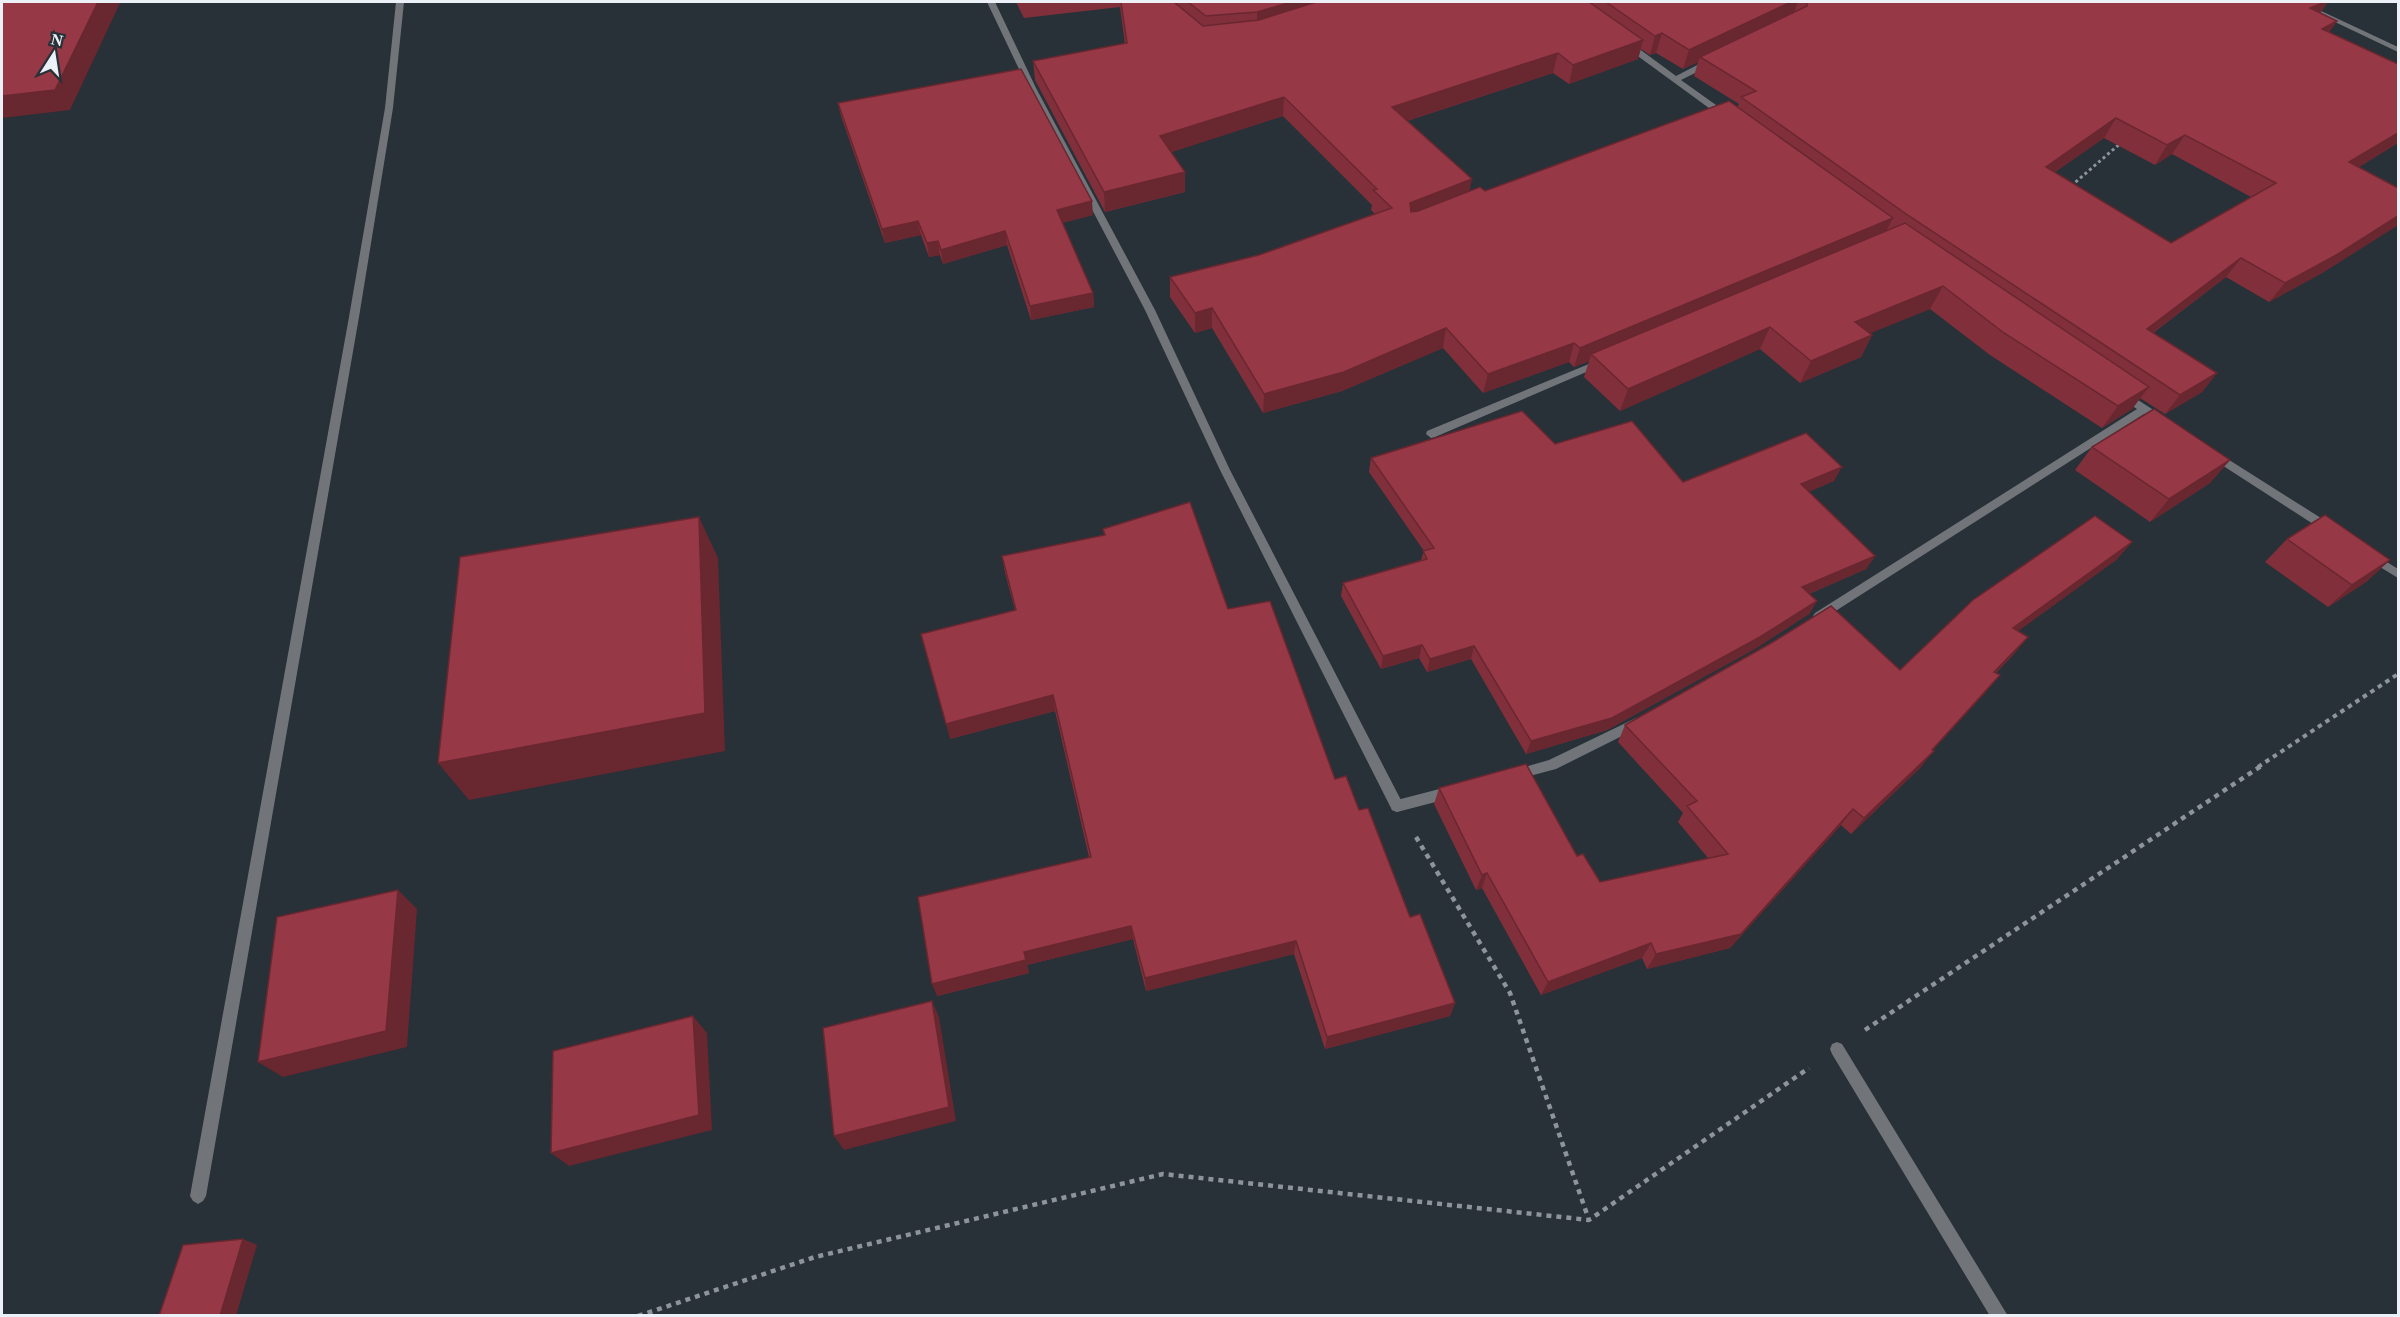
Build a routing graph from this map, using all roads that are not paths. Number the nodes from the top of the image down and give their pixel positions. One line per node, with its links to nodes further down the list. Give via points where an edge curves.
1 (400, 2): 25 (street, via 389,108 354,317)
2 (991, 2): 23 (street, via 1032,88 1150,310 1225,470 1397,806)
3 (2297, 2): 5 (street)
4 (1622, 40): 7 (street)
5 (2398, 50)
6 (1716, 59): 7 (street)
7 (1676, 79): 8 (street)
8 (1720, 112): 9 (street); 10 (street)
9 (1710, 115)
10 (1739, 125)
11 (1608, 359): 15 (street)
12 (2119, 391): 13 (street)
13 (2144, 409): 14 (street); 20 (street)
14 (2173, 428)
15 (1431, 434)
16 (2202, 446): 17 (street)
17 (2334, 532)
18 (2362, 550): 19 (street)
19 (2398, 574)
20 (1808, 624)
21 (1648, 716): 22 (street, via 1552,765)
22 (1505, 777)
23 (1459, 789)
24 (1837, 1049): 26 (street)
25 (198, 1196)
26 (2000, 1316)

